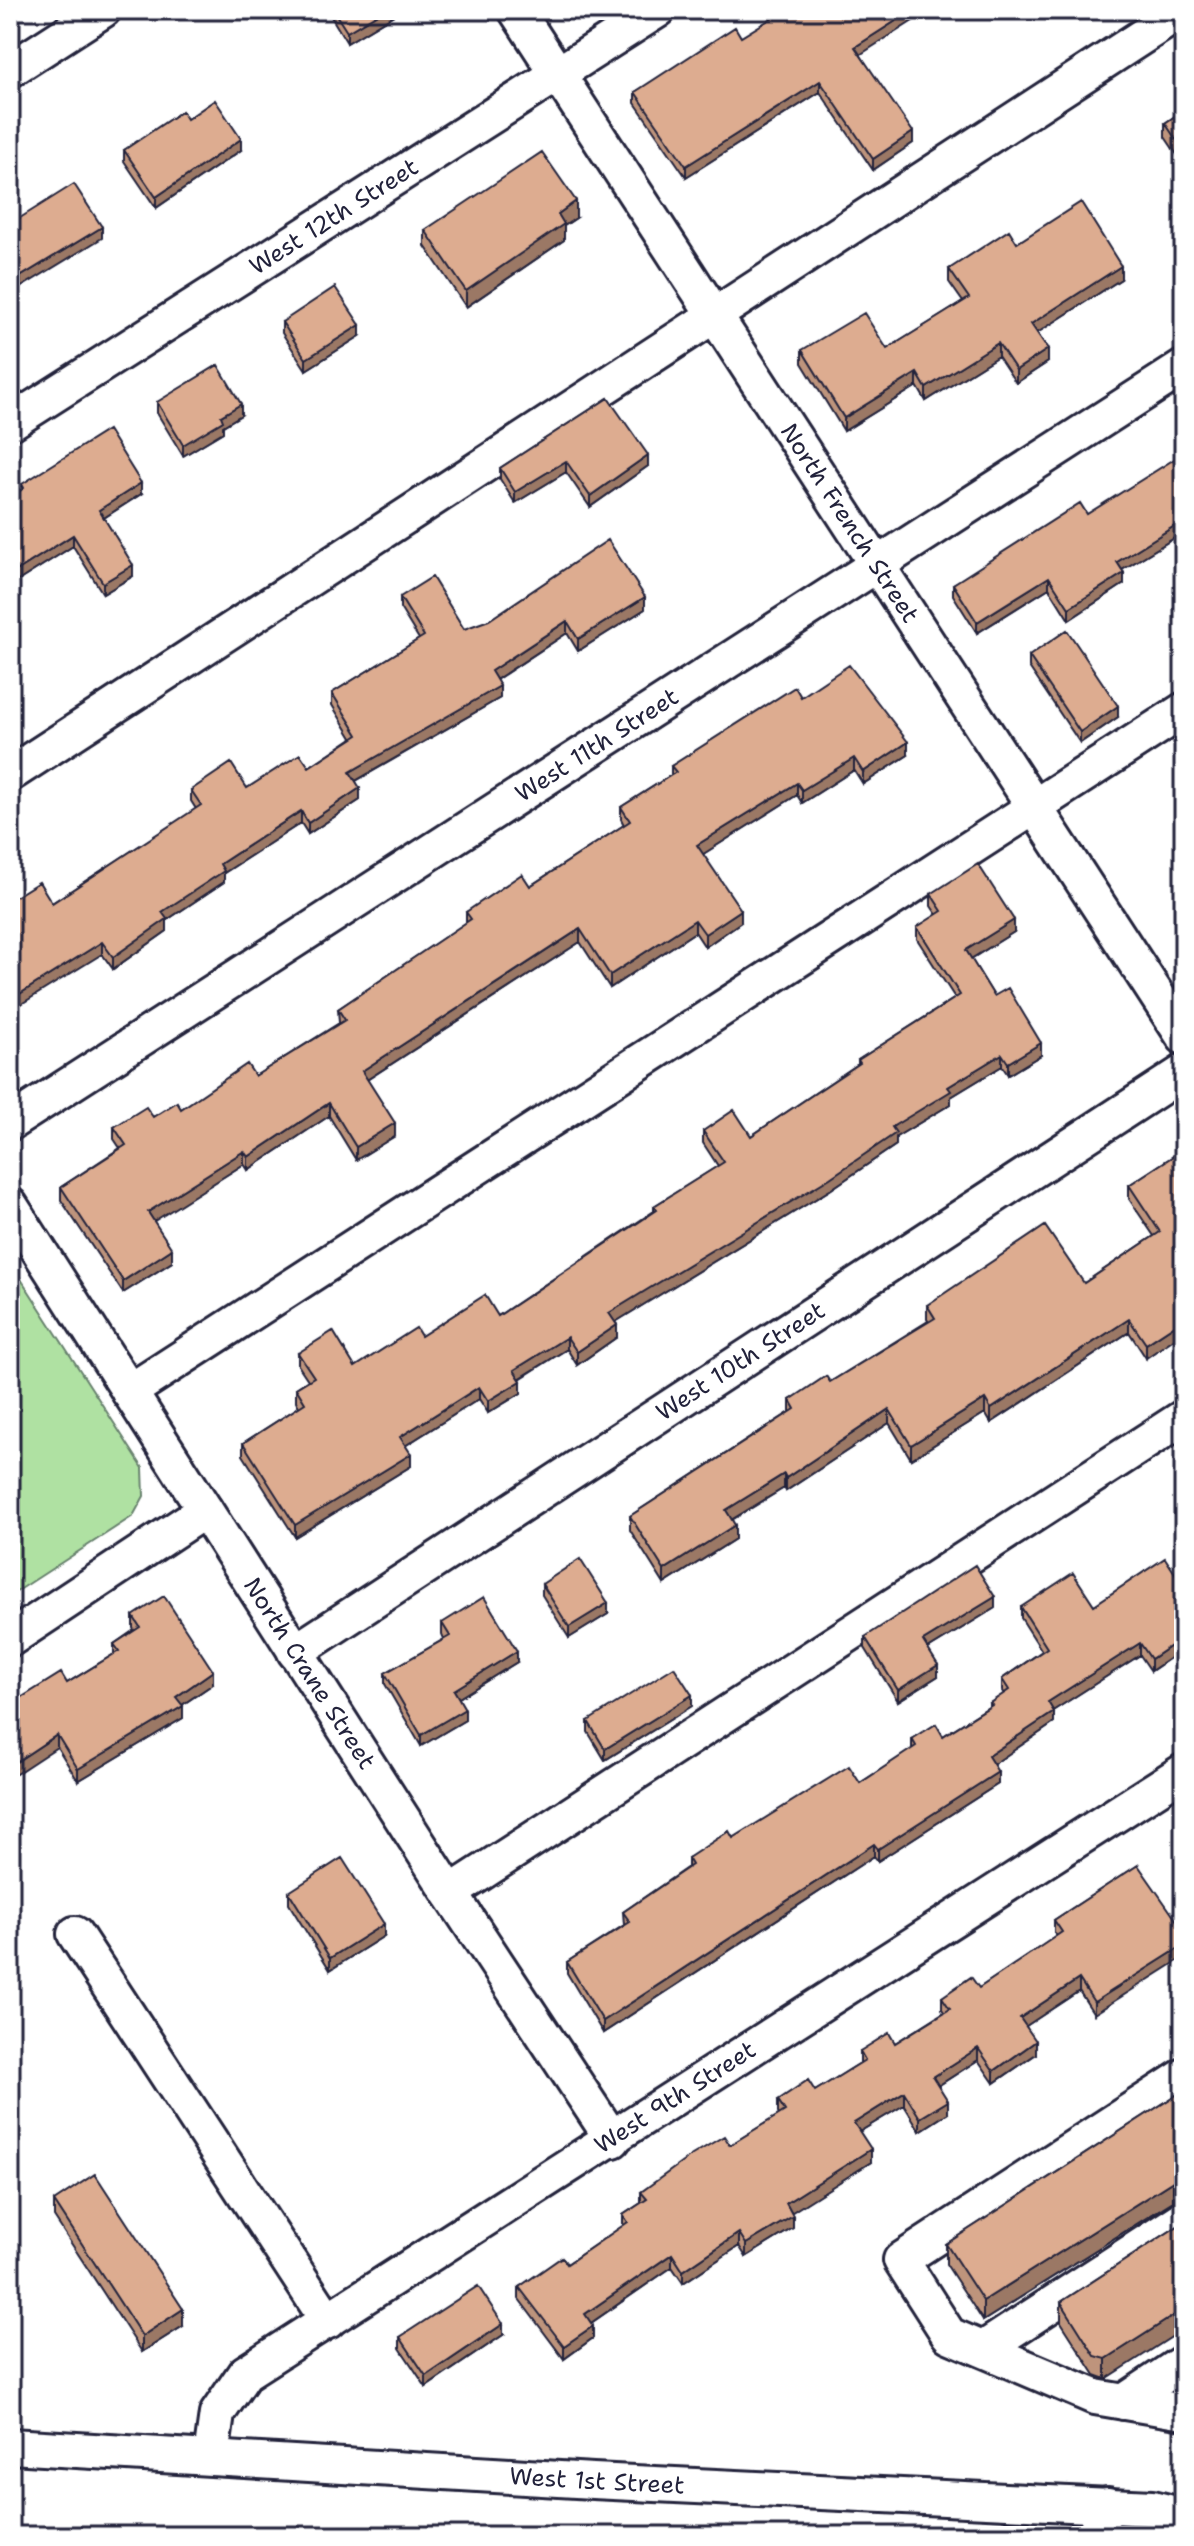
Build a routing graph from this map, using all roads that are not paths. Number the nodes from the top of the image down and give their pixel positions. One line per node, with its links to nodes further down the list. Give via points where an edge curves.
1 (103, 10): 5 (street)
2 (516, 10): 6 (street, North French Street)
3 (658, 10): 6 (street, West 12th Street)
4 (1183, 10): 7 (street)
5 (10, 70)
6 (558, 75): 7 (street, North French Street); 9 (street, West 12th Street)
7 (715, 316): 10 (street, North French Street); 12 (street)
8 (1184, 367): 10 (street, West 11th Street)
9 (10, 423)
10 (877, 565): 13 (street, North French Street); 16 (street, West 11th Street)
11 (1184, 710): 13 (street)
12 (10, 774)
13 (1035, 807): 14 (street, North French Street); 18 (street)
14 (1184, 1037)
15 (1184, 1072): 22 (street, West 10th Street)
16 (10, 1123)
17 (10, 1205): 18 (street, North Crane Street)
18 (129, 1392): 20 (street, North Crane Street)
19 (1184, 1417): 24 (street)
20 (205, 1510): 21 (street); 22 (street, North Crane Street)
21 (10, 1639)
22 (295, 1652): 24 (street, North Crane Street)
23 (1184, 1771): 27 (street, West 9th Street)
24 (450, 1893): 27 (street, North Crane Street)
25 (75, 1934): 29 (street)
26 (1184, 2076): 30 (street, via 901,2260 949,2335)
27 (613, 2140): 29 (street, West 9th Street)
28 (1184, 2218): 30 (street)
29 (328, 2321): 35 (street, West 9th Street, via 245,2373 217,2414)
30 (983, 2349): 32 (street, via 1095,2397)
31 (1184, 2362): 32 (street)
32 (1124, 2402): 33 (street)
33 (1184, 2412)
34 (10, 2446): 35 (street, West 1st Street)
35 (211, 2457): 37 (street, West 1st Street)
36 (1184, 2516): 37 (street, West 1st Street, via 1152,2508)
37 (1101, 2521)

